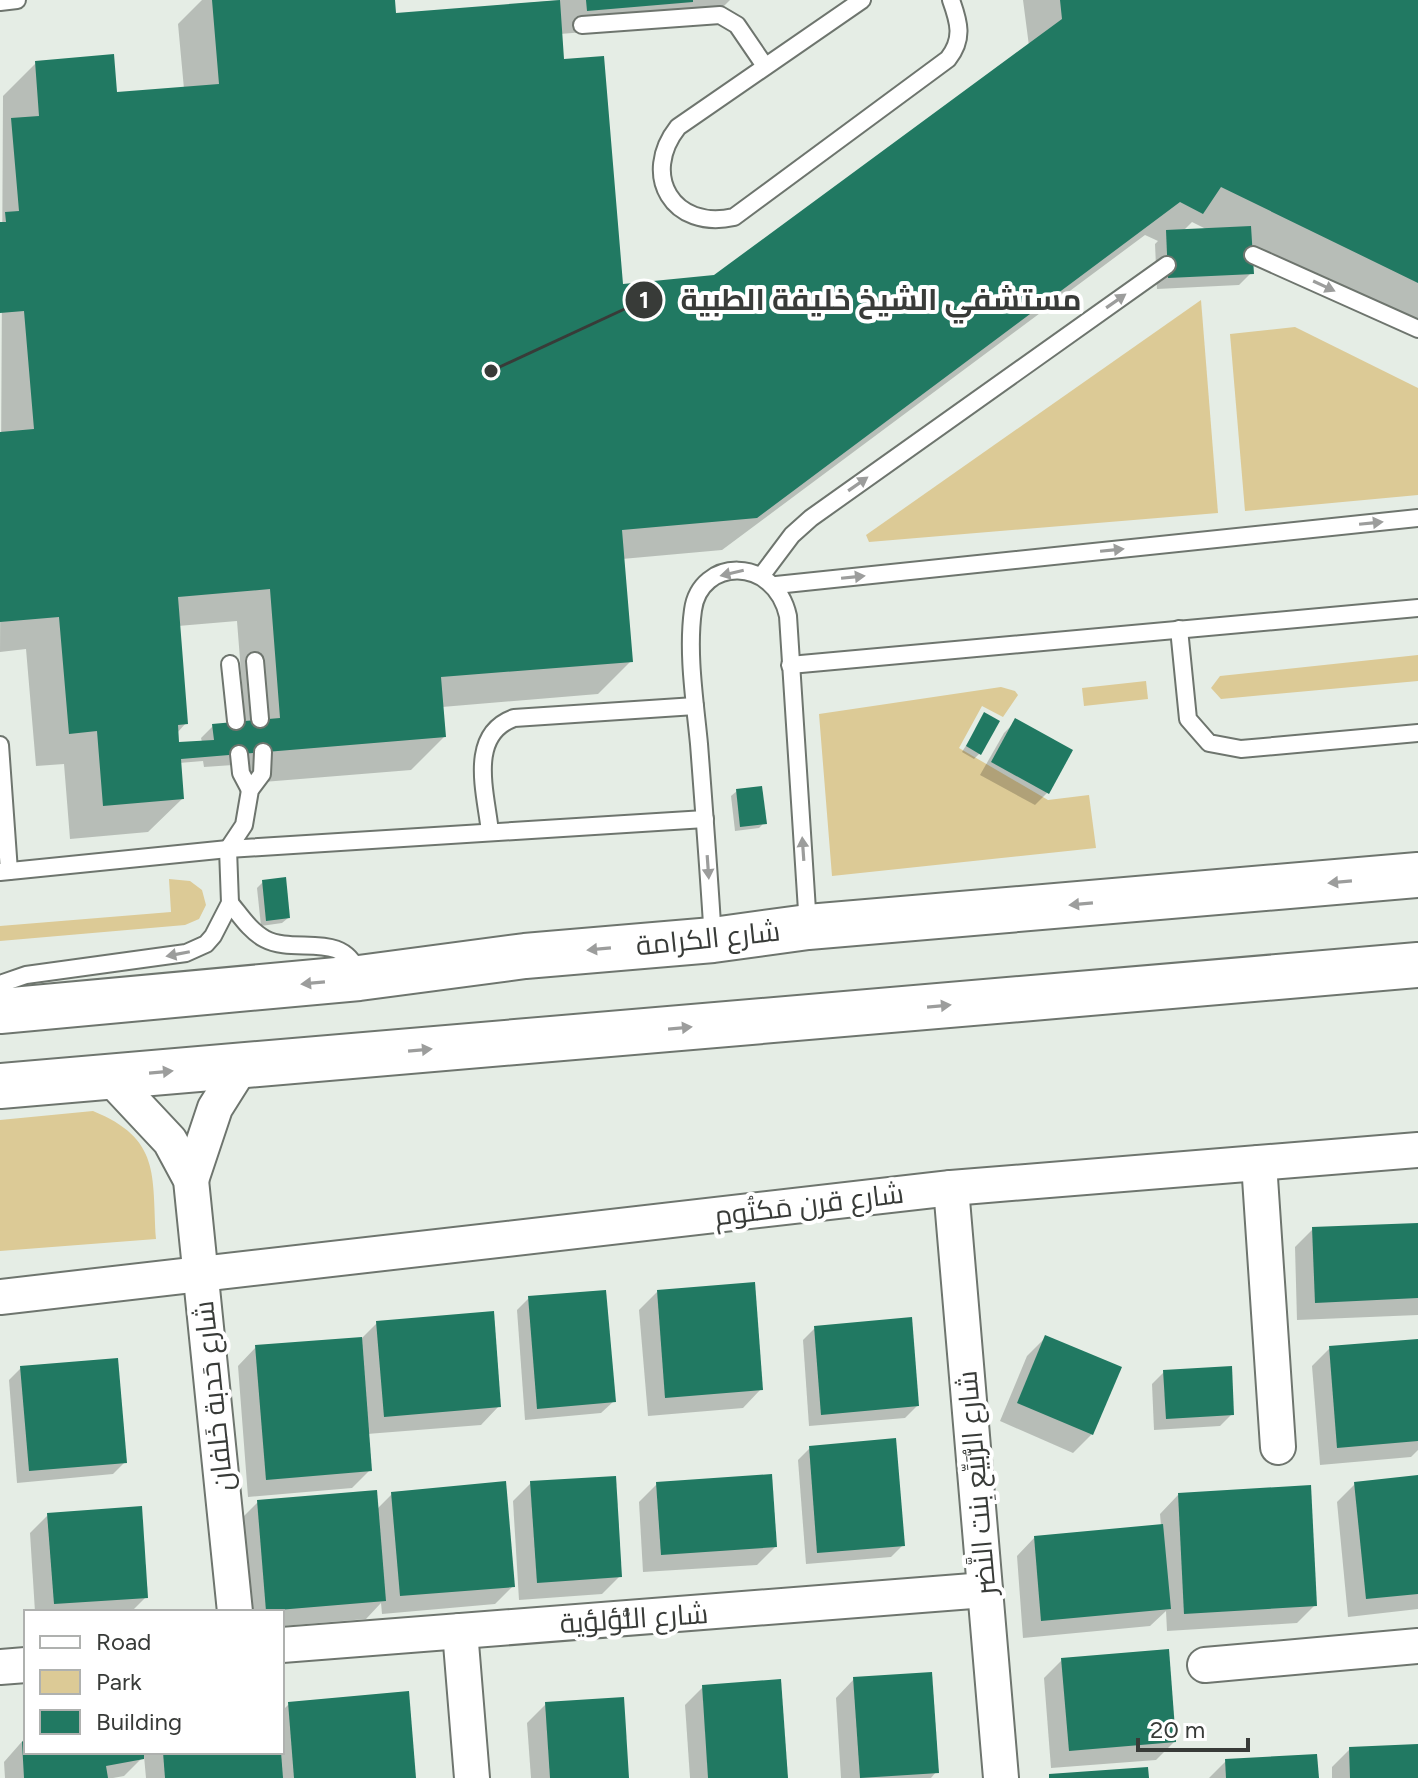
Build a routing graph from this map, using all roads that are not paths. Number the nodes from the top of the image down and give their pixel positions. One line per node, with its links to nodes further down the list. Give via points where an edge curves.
1 (17, 0): 4 (lane)
2 (862, 0): 6 (lane)
3 (951, 0): 6 (lane, via 959,28 948,59 749,208 718,221 686,213 664,188 660,172 667,140)
4 (0, 2)
5 (582, 25): 6 (lane, via 720,15 737,25)
6 (765, 66)
7 (1253, 255): 9 (lane, one-way to 9)
8 (1167, 265): 11 (lane, one-way to 8, via 811,518)
9 (1418, 329)
10 (1418, 518): 12 (lane, one-way to 10)
11 (762, 575): 12 (lane); 16 (lane, one-way to 16, via 728,571 712,579 697,599 692,624)
12 (776, 585): 15 (lane, via 788,616)
13 (1418, 608): 14 (lane)
14 (1179, 629): 15 (lane); 19 (lane, via 1188,719 1209,743 1241,749)
15 (790, 665): 30 (lane, one-way to 15)
16 (695, 706): 24 (lane); 25 (lane, via 503,722 493,729 483,751)
17 (260, 719): 18 (lane, via 260,661 222,665)
18 (236, 721)
19 (1418, 733)
20 (0, 745): 27 (lane)
21 (263, 752): 23 (lane, via 262,774)
22 (239, 754): 23 (lane)
23 (250, 790): 26 (lane, via 244,825)
24 (705, 819): 25 (lane); 31 (lane, one-way to 31)
25 (490, 832): 26 (lane)
26 (228, 849): 27 (lane); 29 (lane)
27 (4, 872)
28 (1418, 875): 30 (main road, شارع الكرامة, one-way to 30)
29 (230, 903): 33 (lane, via 265,939 341,951); 34 (lane, one-way to 34, via 213,936 186,953 26,975)
30 (808, 927): 31 (main road, شارع الكرامة)
31 (713, 940): 33 (main road, شارع الكرامة, one-way to 33, via 525,956)
32 (1418, 965): 36 (main road, one-way to 32)
33 (359, 978): 35 (main road, شارع الكرامة, one-way to 35)
34 (0, 984)
35 (0, 1011)
36 (242, 1065): 37 (main road, one-way to 36); 41 (street, شارع حَدبة خَلفان, via 215,1108)
37 (110, 1077): 38 (main road); 41 (street, شارع حَدبة خَلفان, via 170,1141)
38 (0, 1086)
39 (1418, 1150): 40 (street, شارع قرن مَكتُوم)
40 (1259, 1163): 42 (street, شارع قرن مَكتُوم); 45 (street)
41 (191, 1180): 43 (street, شارع حَدبة خَلفان)
42 (951, 1188): 43 (street, شارع قرن مَكتُوم); 46 (street, شارع الرُّبَيِّع بِنت النَّضر)
43 (201, 1276): 44 (street, شارع قرن مَكتُوم); 47 (street, شارع حَدبة خَلفان)
44 (0, 1297)
45 (1278, 1447)
46 (985, 1590): 48 (street, شارع اللُّؤلؤية); 55 (street, شارع الرُّبَيِّع بِنت النَّضر)
47 (235, 1610)
48 (460, 1631): 49 (street, شارع اللُّؤلؤية); 54 (street)
49 (284, 1645)
50 (1418, 1646): 52 (street)
51 (24, 1665): 53 (street)
52 (1205, 1665)
53 (0, 1667)
54 (472, 1778)
55 (1001, 1778)

